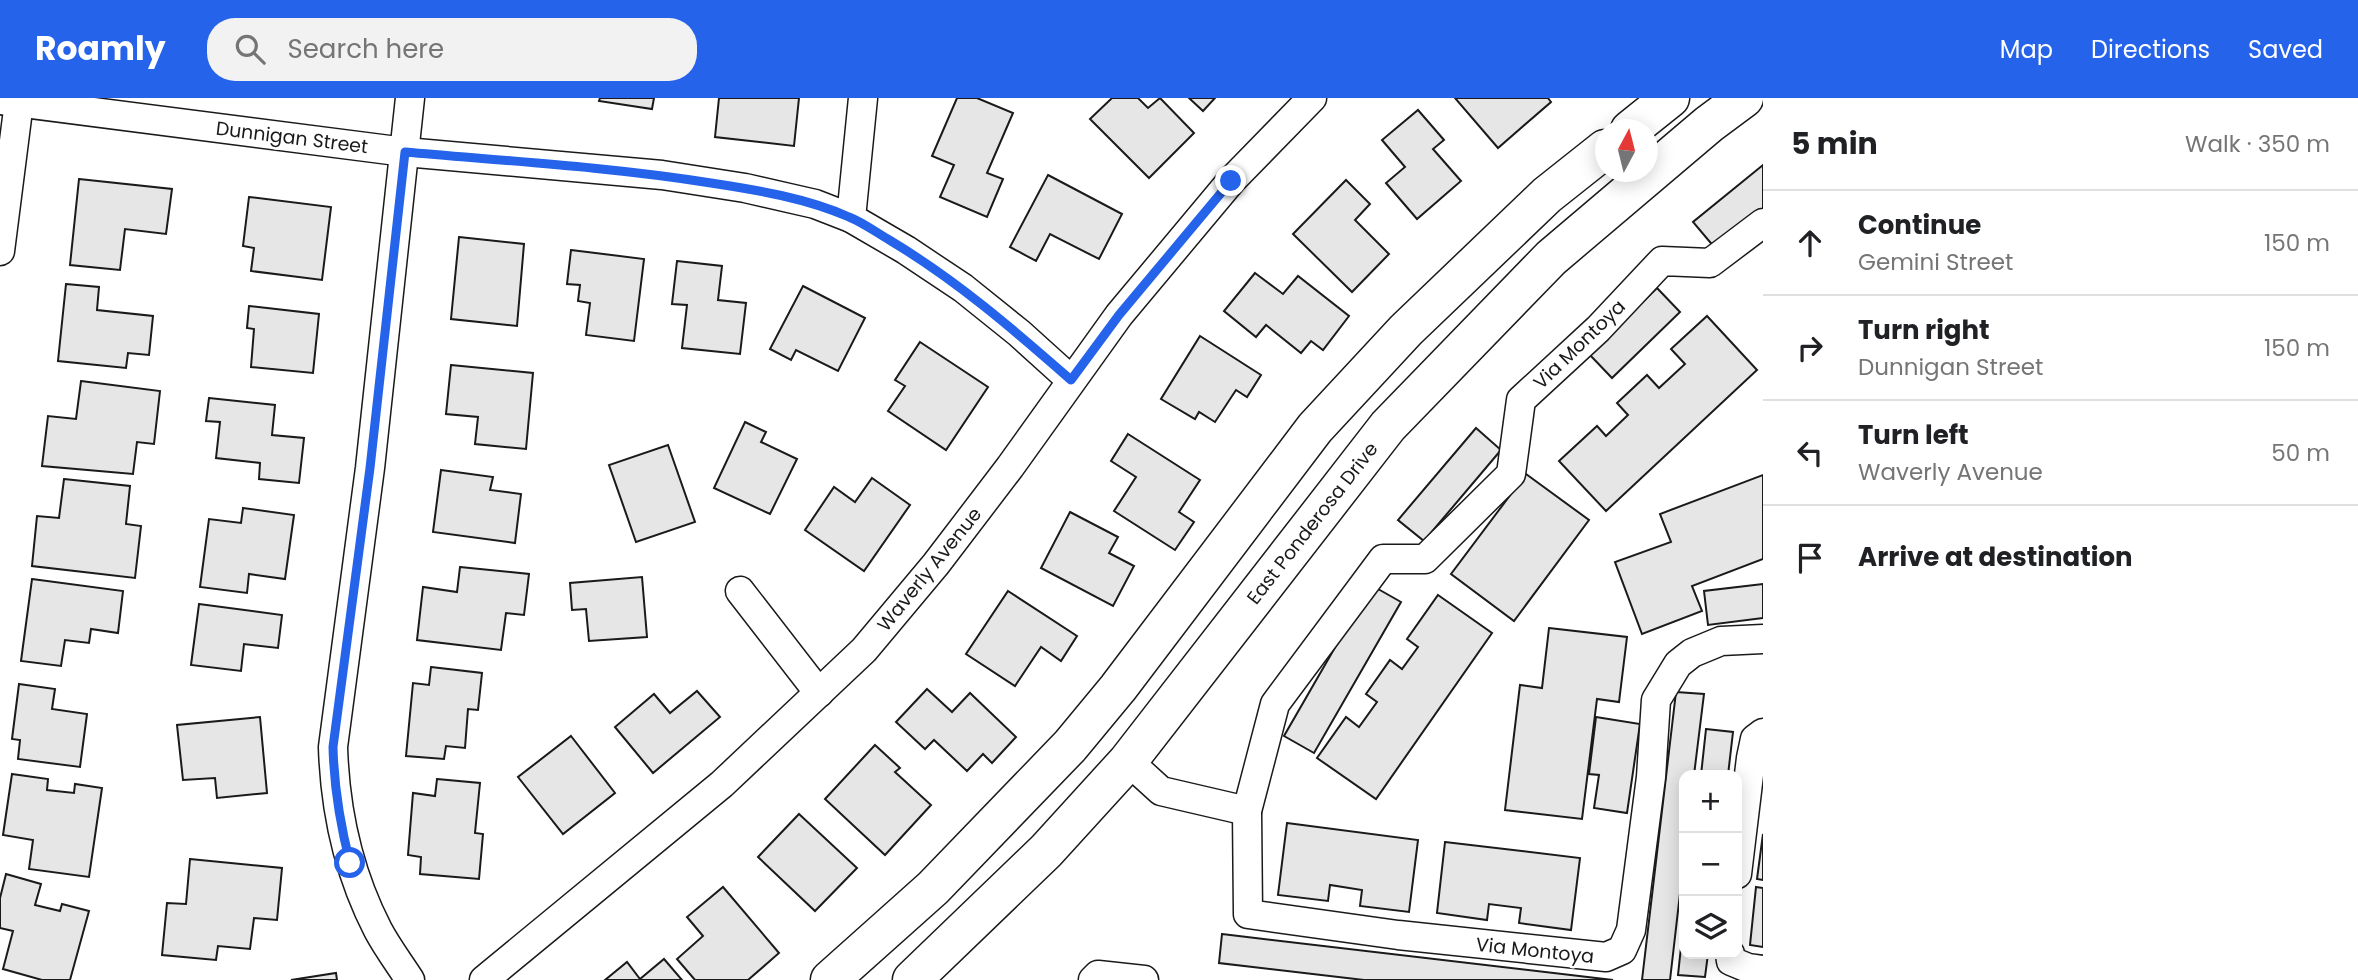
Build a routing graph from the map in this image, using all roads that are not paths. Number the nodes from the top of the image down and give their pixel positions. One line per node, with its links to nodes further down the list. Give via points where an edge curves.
1 (410, 98): 8 (street)
2 (863, 98): 10 (street)
3 (1312, 98): 13 (street, Waverly Avenue, via 1231,181)
4 (1670, 98): 7 (main road)
5 (1744, 98): 18 (main road, East Ponderosa Drive, via 1551,258 1388,426)
6 (10, 101): 8 (street, Dunnigan Street); 12 (street)
7 (1644, 119)
8 (405, 152): 10 (street, Dunnigan Street, via 662,175 815,204); 23 (street, via 333,747 336,799 350,863 379,932)
9 (1595, 157): 25 (main road, via 1546,195 1397,340 1315,428 1070,746 933,888)
10 (851, 218): 13 (street, Dunnigan Street, via 963,288)
11 (1763, 223): 19 (street, Via Montoya, via 1710,263 1662,261 1521,400 1511,474 1425,559 1383,559 1275,705)
12 (0, 251)
13 (1071, 380): 16 (street, Waverly Avenue, via 936,564 863,650)
14 (740, 591): 16 (street)
15 (1763, 639): 19 (street, Via Montoya, via 1721,641 1692,653 1678,664 1656,700 1631,930 1622,950 1606,957 1248,914)
16 (819, 693): 24 (street, Waverly Avenue, via 722,784)
17 (1763, 733): 20 (street, via 1753,748)
18 (1128, 761): 19 (street, via 1161,791); 26 (main road, East Ponderosa Drive, via 1046,850)
19 (1247, 811)
20 (1742, 835)
21 (1731, 959): 22 (street)
22 (1763, 970)
23 (410, 980)
24 (484, 980)
25 (830, 980)
26 (912, 980)
27 (1093, 980): 28 (street, via 1098,975)
28 (1144, 980)

